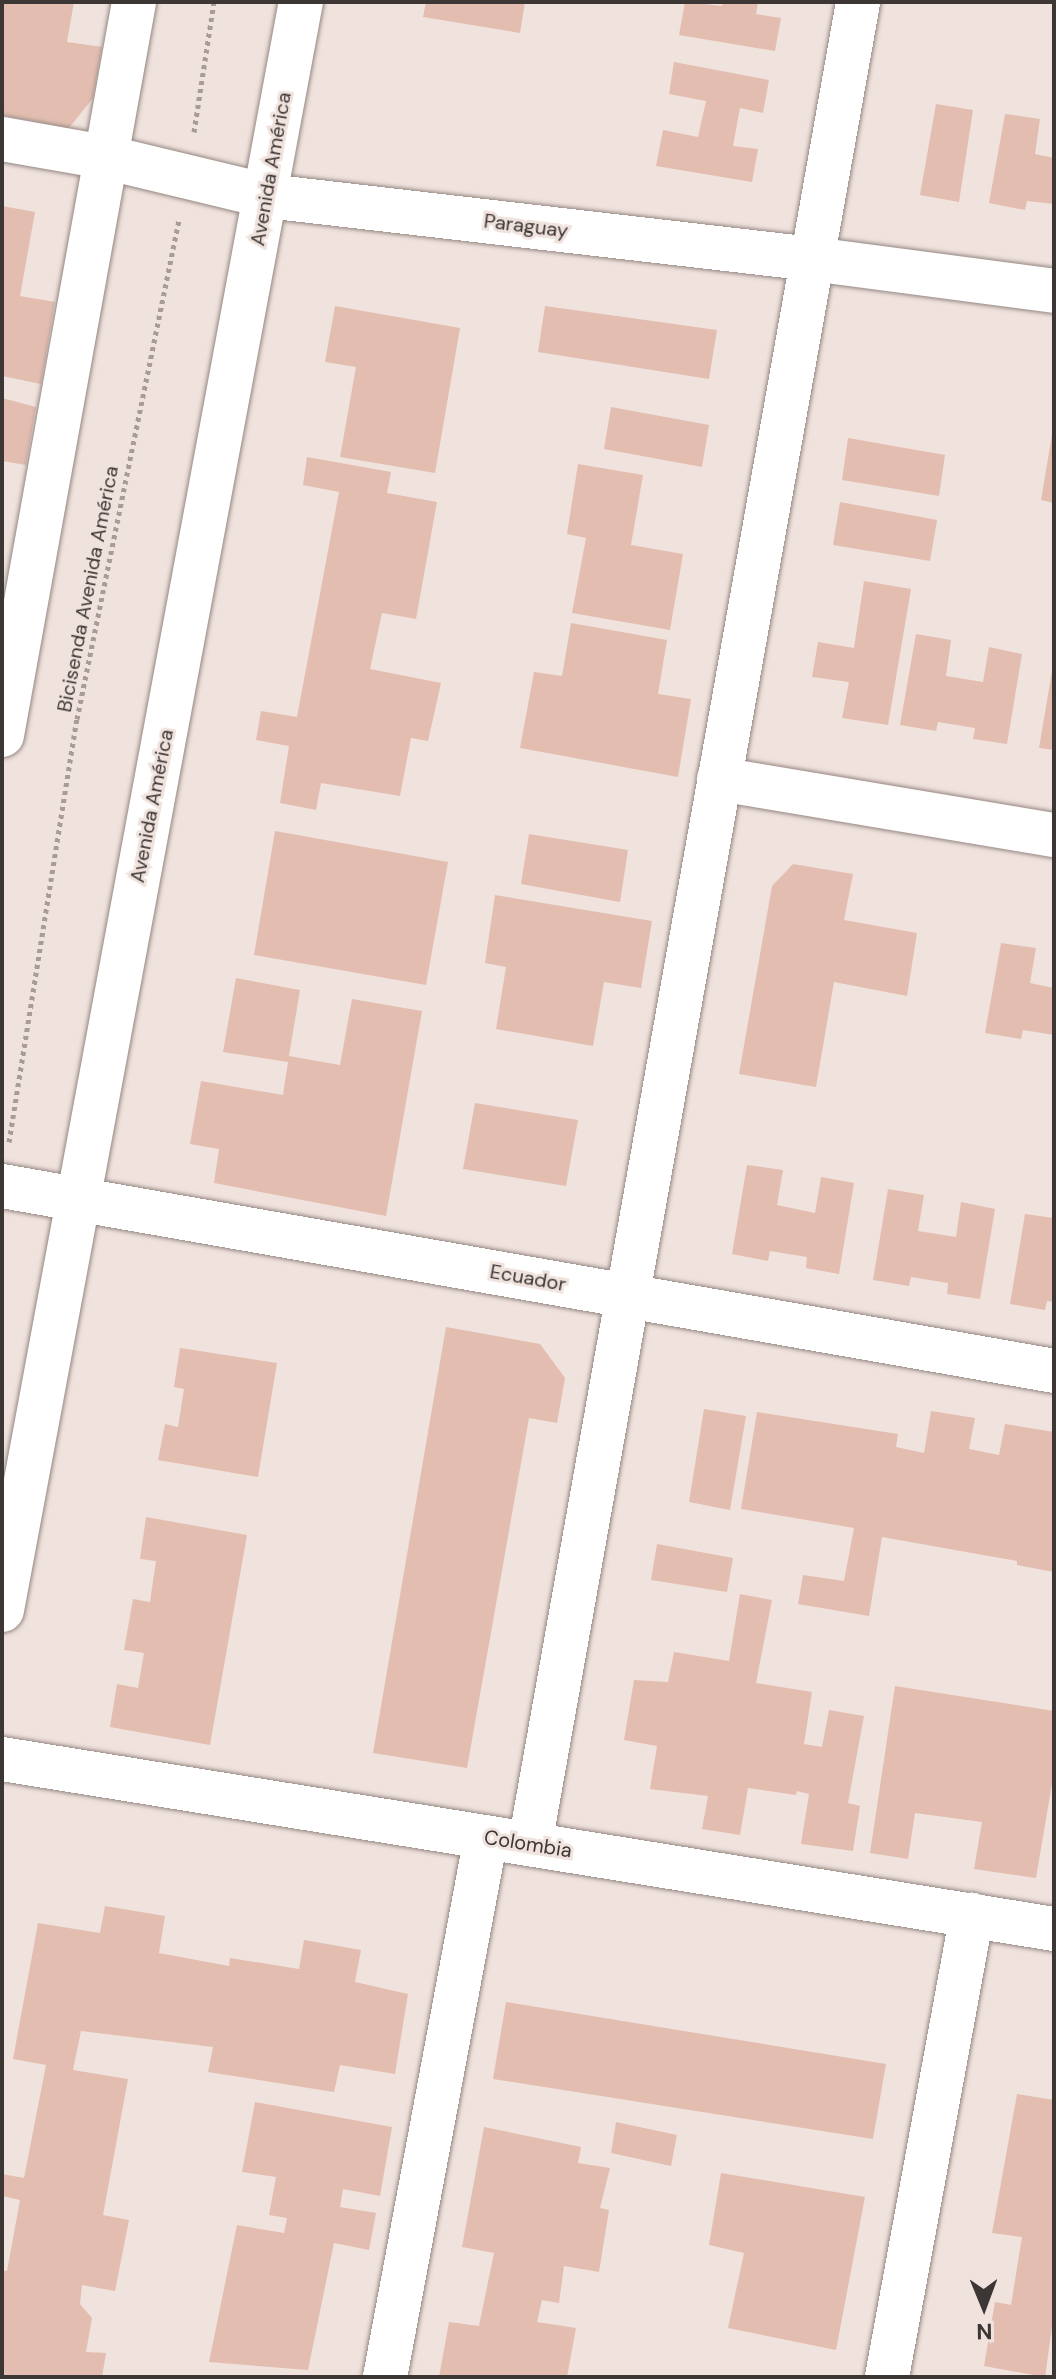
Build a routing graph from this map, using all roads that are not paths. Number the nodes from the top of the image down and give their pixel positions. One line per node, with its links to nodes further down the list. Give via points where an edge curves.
1 (134, 2): 5 (street)
2 (301, 2): 6 (street, Avenida América)
3 (858, 2): 7 (street)
4 (2, 139): 5 (street, Paraguay)
5 (105, 157): 6 (street, Paraguay); 9 (street)
6 (267, 196): 7 (street, Paraguay); 14 (street, Avenida América)
7 (812, 259): 8 (street, Paraguay); 11 (street)
8 (1054, 291)
9 (9, 654): 10 (street)
10 (2, 735)
11 (719, 779): 12 (street); 15 (street)
12 (1054, 835)
13 (4, 1169): 14 (street, Ecuador)
14 (79, 1198): 15 (street, Ecuador); 17 (street, Avenida América)
15 (628, 1296): 16 (street, Ecuador); 20 (street)
16 (1054, 1371)
17 (2, 1610)
18 (2, 1759): 19 (street, Colombia)
19 (486, 1837): 20 (street, Colombia); 23 (street)
20 (530, 1844): 21 (street, Colombia)
21 (972, 1915): 22 (street, Colombia); 24 (street)
22 (1054, 1929)
23 (385, 2377)
24 (887, 2377)

